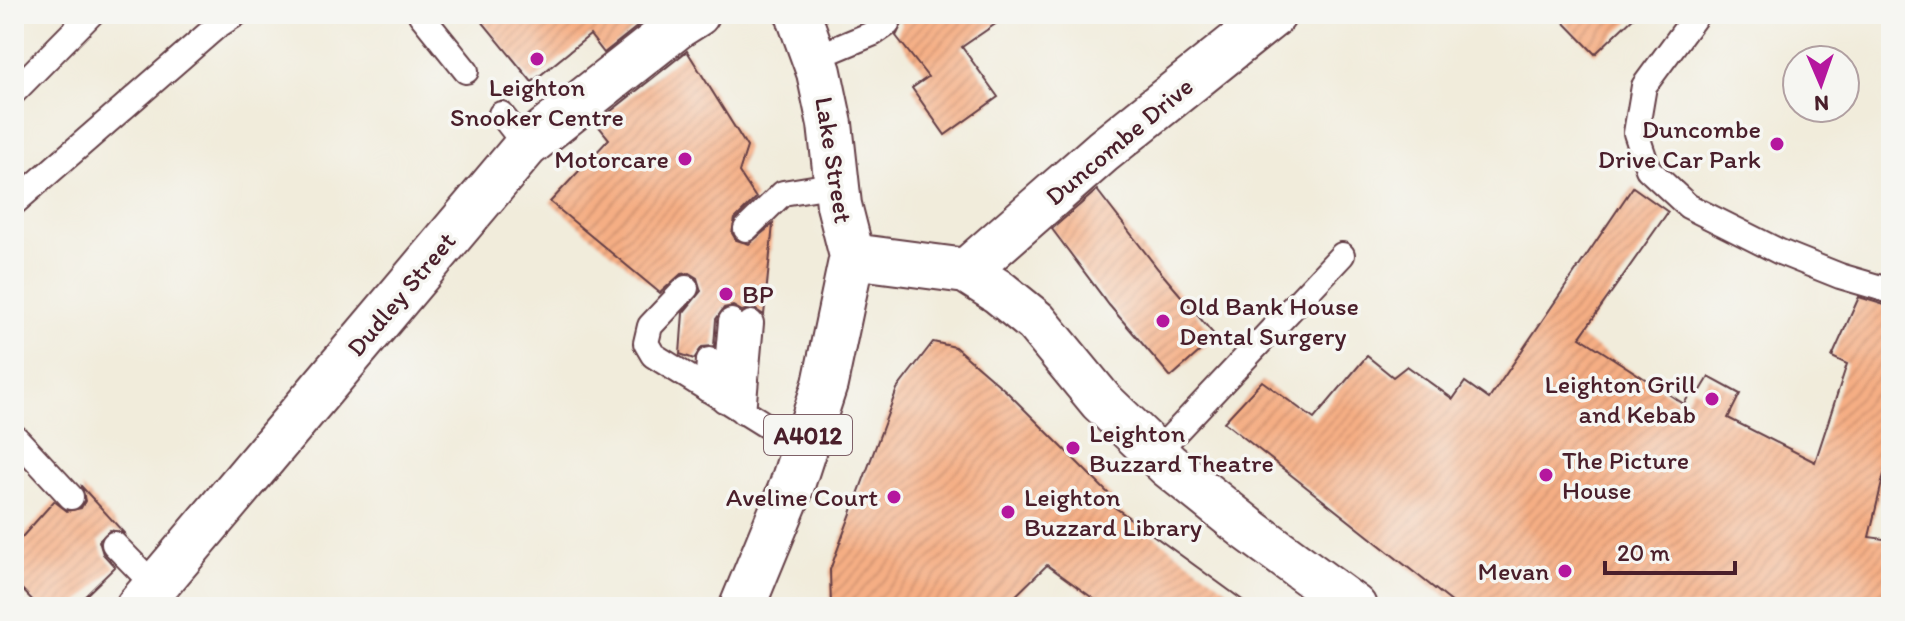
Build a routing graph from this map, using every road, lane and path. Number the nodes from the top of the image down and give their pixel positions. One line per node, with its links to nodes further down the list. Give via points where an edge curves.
1 (91, 14): 11 (lane)
2 (236, 14): 13 (lane)
3 (697, 14): 27 (street, Dudley Street, via 513,130)
4 (798, 14): 9 (street, Lake Street / A4012)
5 (1274, 14): 17 (street, Duncombe Drive, via 1103,151)
6 (1697, 14): 19 (lane, via 1644,86 1636,133 1648,169 1688,206 1780,252)
7 (421, 15): 10 (lane)
8 (887, 24): 9 (lane)
9 (814, 58): 12 (street, Lake Street / A4012)
10 (466, 71)
11 (14, 92)
12 (837, 184): 14 (lane, via 783,193); 16 (street, Lake Street / A4012)
13 (14, 203)
14 (756, 225)
15 (1342, 255): 24 (lane)
16 (852, 256): 17 (street, Lake Street); 23 (street, A4012, via 825,384)
17 (966, 271): 24 (street, Lake Street, via 1036,322 1101,401)
18 (686, 288): 21 (lane, via 650,326 646,343 653,355)
19 (1891, 291)
20 (741, 322): 21 (lane)
21 (709, 382): 23 (lane)
22 (14, 440): 25 (lane)
23 (804, 449): 28 (street, A4012)
24 (1162, 459): 29 (street, Lake Street)
25 (71, 497)
26 (114, 544): 27 (lane)
27 (146, 597)
28 (742, 607)
29 (1354, 607)

